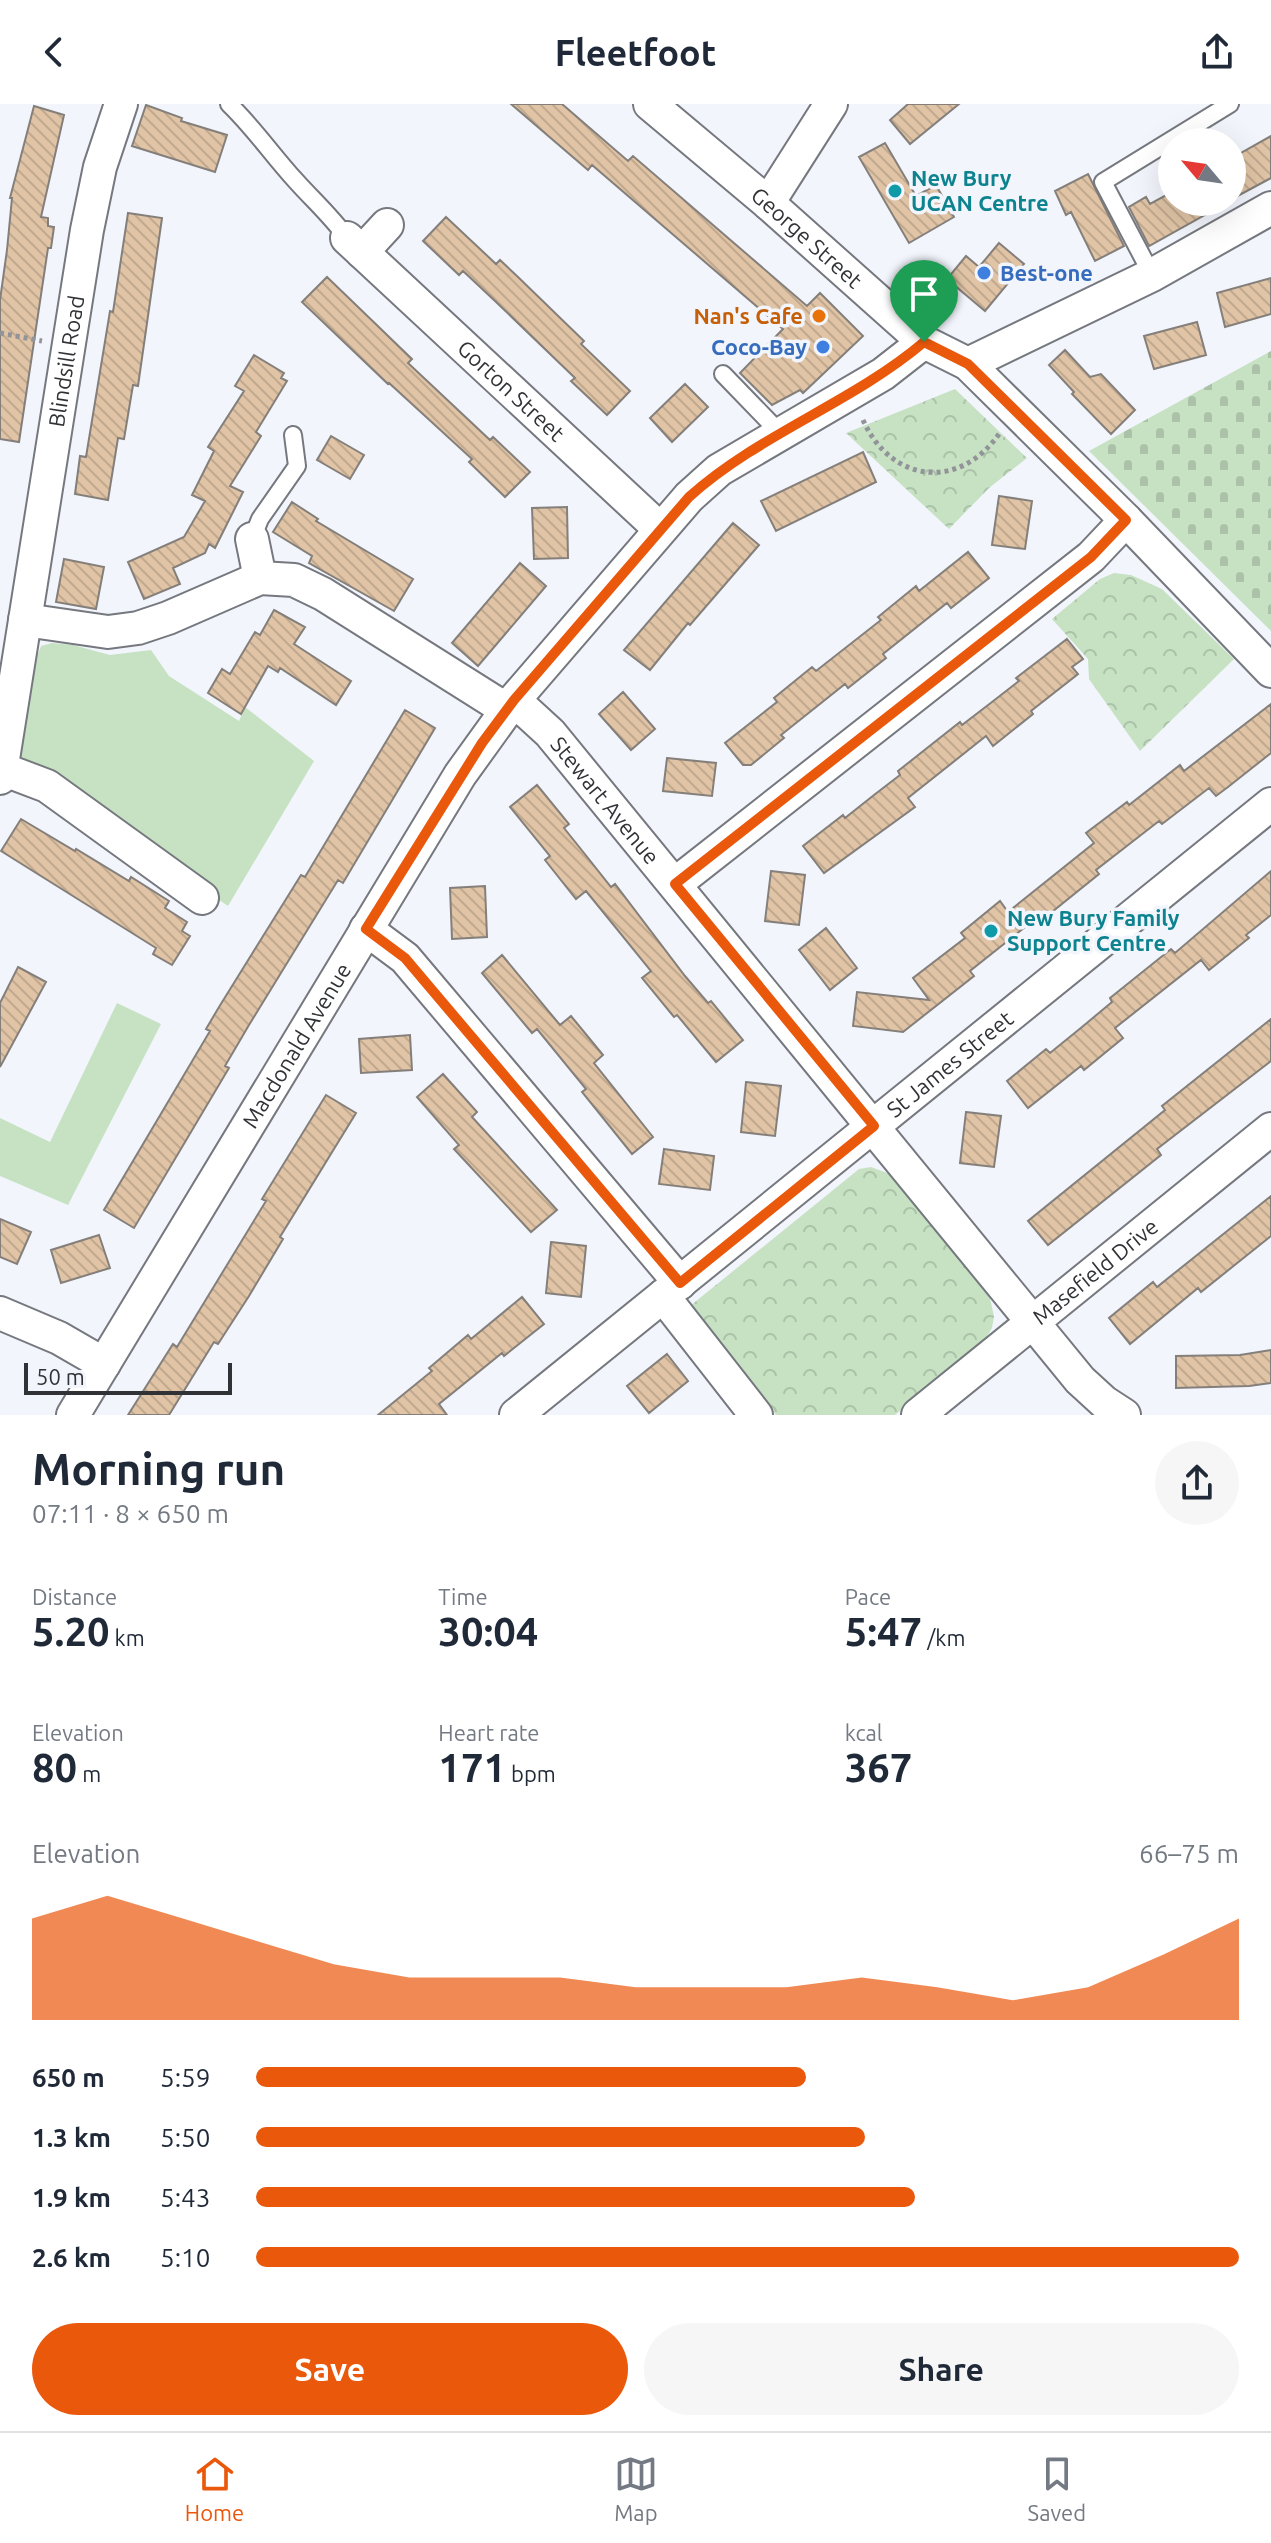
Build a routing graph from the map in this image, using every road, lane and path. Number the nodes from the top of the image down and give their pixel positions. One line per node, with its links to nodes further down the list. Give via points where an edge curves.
1 (121, 104): 13 (street, Blindsill Road, via 100,167)
2 (229, 104): 9 (lane)
3 (650, 104): 6 (street, George Street)
4 (831, 104): 6 (street)
5 (1230, 104): 10 (lane, via 1103,182)
6 (768, 203): 12 (street, George Street)
7 (1271, 208): 10 (street)
8 (387, 225): 9 (street)
9 (354, 245): 21 (street, Gorton Street)
10 (1152, 275): 14 (street)
11 (0, 333): 13 (path)
12 (924, 342): 14 (street, George Street); 16 (street, Macdonald Avenue)
13 (67, 345): 24 (street, Blindsill Road)
14 (968, 364): 17 (street, George Street)
15 (723, 374): 18 (lane)
16 (851, 393): 17 (path, via 882,451 917,471 961,468 980,456); 18 (street, Macdonald Avenue)
17 (1015, 411): 20 (street, George Street)
18 (781, 434): 21 (street, Macdonald Avenue, via 719,470)
19 (293, 435): 22 (lane, via 297,466)
20 (1126, 520): 25 (street, George Street); 29 (street, via 1091,557)
21 (660, 529): 26 (street, Macdonald Avenue)
22 (252, 539): 23 (street)
23 (260, 578): 24 (street, via 138,628 97,631); 26 (street, via 294,580 323,594)
24 (25, 620): 27 (street, Blindsill Road)
25 (1271, 671)
26 (511, 705): 29 (street, Stewart Avenue, via 550,733); 31 (street, Macdonald Avenue, via 460,775)
27 (1, 773): 30 (street, Blindsill Road, via 47,786)
28 (1271, 804): 32 (street, St James Street)
29 (675, 884): 32 (street, Stewart Avenue)
30 (202, 898)
31 (366, 929): 34 (street, via 405,958); 37 (street, Macdonald Avenue)
32 (874, 1126): 34 (street, St James Street); 36 (street, Stewart Avenue)
33 (1271, 1129): 36 (street, Masefield Drive)
34 (671, 1289): 39 (street, St James Street); 40 (street)
35 (0, 1313): 37 (street)
36 (1032, 1322): 41 (street, Masefield Drive); 42 (street, Stewart Avenue, via 1080,1380)
37 (104, 1364): 38 (street, Macdonald Avenue)
38 (73, 1415)
39 (516, 1415)
40 (756, 1415)
41 (918, 1415)
42 (1124, 1415)

